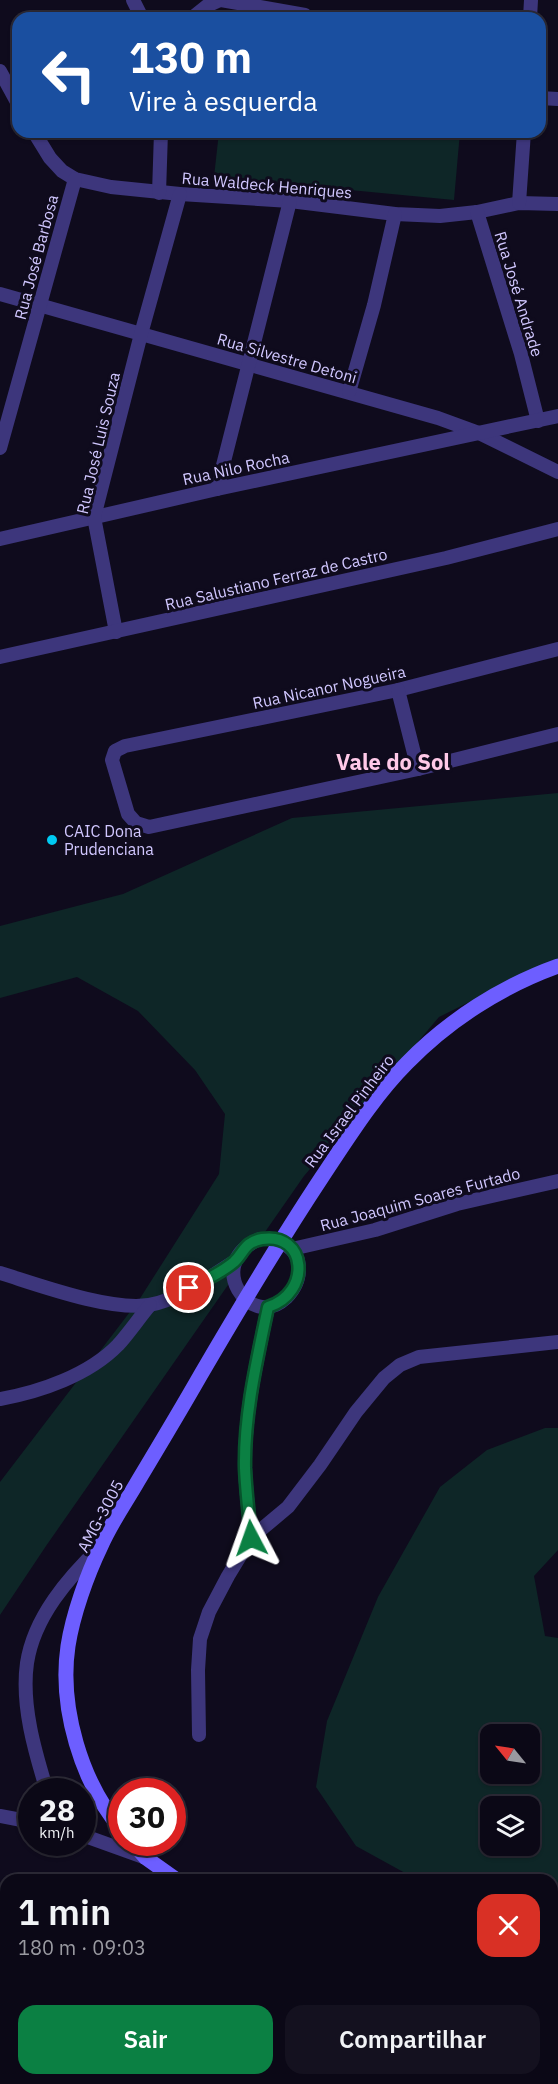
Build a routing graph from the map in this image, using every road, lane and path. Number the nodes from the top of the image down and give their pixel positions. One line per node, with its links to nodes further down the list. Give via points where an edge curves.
1 (220, 0): 2 (street); 3 (street)
2 (200, 12)
3 (288, 12)
4 (0, 71): 5 (street)
5 (3, 86)
6 (38, 138): 9 (street, Rua Waldeck Henriques, via 50,158)
7 (161, 138): 10 (street)
8 (524, 138): 13 (street)
9 (75, 179): 10 (street, Rua Waldeck Henriques); 18 (street, Rua José Barbosa)
10 (159, 193): 11 (street, Rua Waldeck Henriques)
11 (180, 194): 12 (street, Rua Waldeck Henriques); 19 (street, Rua José Luis Souza)
12 (290, 201): 16 (street, Rua Waldeck Henriques); 20 (street)
13 (519, 203): 14 (street, Rua Waldeck Henriques); 15 (street, Rua Waldeck Henriques)
14 (558, 204)
15 (477, 212): 16 (street, Rua Waldeck Henriques, via 440,216); 23 (street, Rua José Andrade)
16 (395, 214): 21 (street, via 375,305)
17 (0, 294): 18 (street, Rua Silvestre Detoni)
18 (41, 304): 19 (street, Rua Silvestre Detoni); 25 (street, Rua José Barbosa)
19 (141, 334): 20 (street, Rua Silvestre Detoni); 28 (street, Rua José Luis Souza)
20 (249, 364): 21 (street, Rua Silvestre Detoni); 27 (street)
21 (349, 392): 24 (street, Rua Silvestre Detoni)
22 (558, 416): 23 (street, Rua Nilo Rocha)
23 (538, 420): 24 (street, Rua Nilo Rocha)
24 (479, 433): 26 (street, Rua Silvestre Detoni); 27 (street, Rua Nilo Rocha)
25 (0, 448)
26 (558, 472)
27 (217, 489): 28 (street, Rua Nilo Rocha)
28 (94, 517): 30 (street, Rua Nilo Rocha); 31 (street, Rua José Luis Souza)
29 (558, 529): 31 (street, Rua Salustiano Ferraz de Castro)
30 (0, 539)
31 (116, 632): 33 (street, Rua Salustiano Ferraz de Castro)
32 (558, 649): 34 (street, Rua Nicanor Nogueira)
33 (0, 657)
34 (398, 690): 36 (street); 36 (street, Rua Nicanor Nogueira, via 125,746 115,751 112,760 128,814 143,827)
35 (558, 734): 36 (street)
36 (418, 769)
37 (558, 966): 39 (main road, Rua Israel Pinheiro, via 460,1017 406,1064 347,1138)
38 (558, 1181): 39 (street, Rua Joaquim Soares Furtado, via 457,1204 375,1230)
39 (286, 1245): 40 (street, Rua Joaquim Soares Furtado, via 260,1239 241,1251); 42 (main road, AMG-3005); 44 (street, via 297,1255 297,1283 284,1300)
40 (235, 1261): 42 (street, via 234,1283); 43 (street, Rua Joaquim Soares Furtado, via 202,1282)
41 (0, 1273): 43 (street, via 86,1298 122,1305)
42 (245, 1299): 44 (street); 48 (main road, AMG-3005)
43 (150, 1305): 46 (street, via 117,1345 78,1374)
44 (268, 1307): 47 (street, via 256,1364 245,1467)
45 (558, 1342): 47 (street, via 419,1357 400,1365 356,1412 288,1507)
46 (0, 1399)
47 (251, 1538): 49 (street, via 209,1612 200,1638)
48 (101, 1545): 50 (street, via 55,1599 34,1640 27,1664 27,1707); 51 (main road, AMG-3005, via 76,1613 68,1648 68,1695 81,1758)
49 (199, 1735)
50 (44, 1778)
51 (108, 1809)
52 (0, 1816): 53 (street)
53 (18, 1819)
54 (96, 1840): 55 (street)
55 (146, 1858): 56 (main road)
56 (169, 1874)

